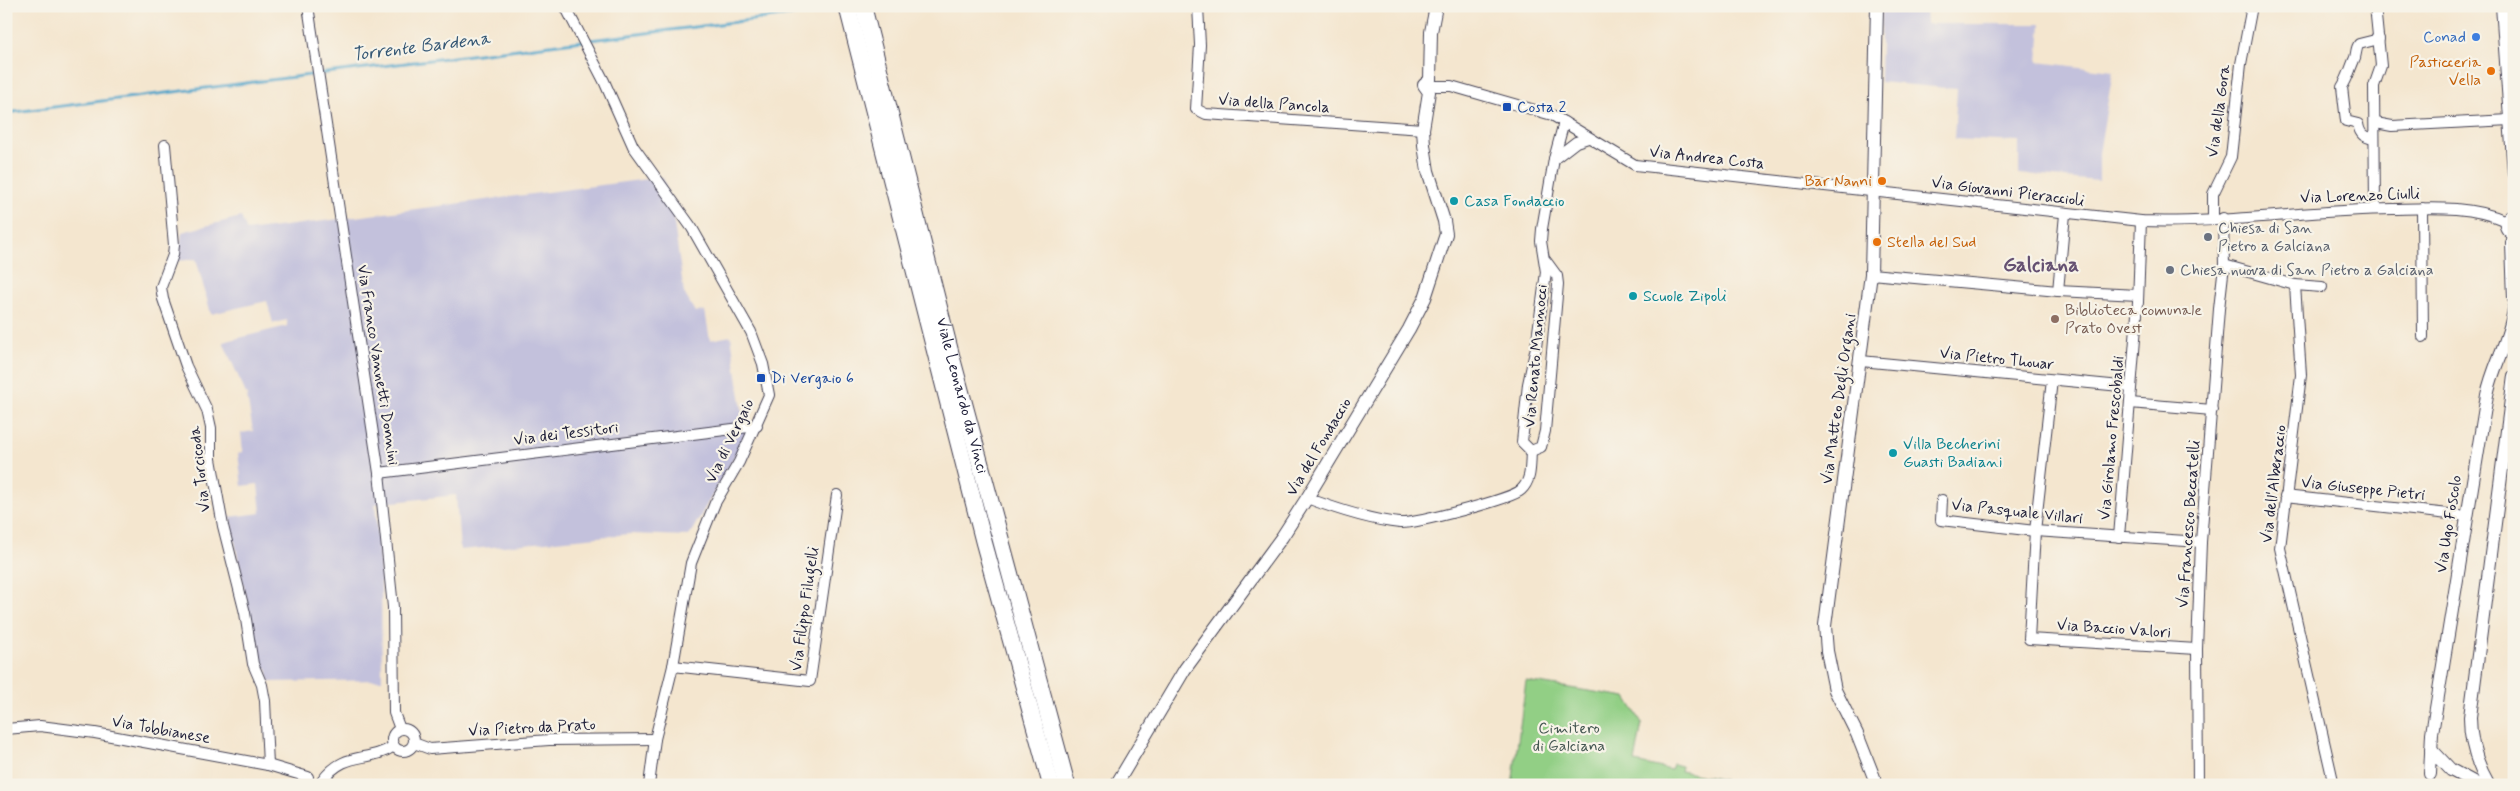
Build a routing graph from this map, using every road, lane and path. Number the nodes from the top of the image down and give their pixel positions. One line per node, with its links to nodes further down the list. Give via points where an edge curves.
1 (308, 6): 51 (street, Via Franco Vannetti Donnini)
2 (565, 6): 49 (street, Via di Vergaio, via 633,146 692,228 751,332 763,364 769,395)
3 (847, 6): 74 (highway, Viale Leonardo da Vinci, via 984,543)
4 (863, 6): 75 (highway, Viale Leonardo da Vinci, via 951,355)
5 (1198, 6): 16 (street, Via della Pancola, via 1200,45 1196,110 1206,114)
6 (1436, 6): 12 (street, Via del Fondaccio, via 1431,32)
7 (1877, 6): 22 (street, Via Matteo Degli Organi)
8 (2252, 6): 26 (street, Via della Gora, via 2241,64 2231,157 2213,194)
9 (2375, 6): 11 (street)
10 (2502, 6): 13 (street)
11 (2378, 39): 15 (street, via 2381,66 2374,86); 18 (street, via 2359,44 2349,68 2348,80 2342,87 2346,121 2358,124 2364,137)
12 (1432, 86): 14 (street, Via Andrea Costa, via 1451,86 1484,95 1552,115); 16 (street, Via del Fondaccio)
13 (2510, 120): 15 (street, via 2392,126); 21 (street)
14 (1564, 122): 17 (street, Via Andrea Costa); 20 (street, Via Renato Mannocci)
15 (2376, 123): 18 (street)
16 (1423, 129): 54 (street, Via del Fondaccio, via 1428,171 1444,221 1446,234 1442,250 1410,328)
17 (1588, 138): 20 (street, via 1576,142); 22 (street, Via Andrea Costa, via 1635,165)
18 (2374, 139): 24 (street)
19 (165, 146): 68 (street, Via Torcicoda, via 174,245 161,288 186,366 209,419 219,510 245,613 253,664 265,701)
20 (1554, 159): 31 (street, Via Renato Mannocci, via 1542,229)
21 (2514, 174)
22 (1872, 192): 25 (street, Via Giovanni Pieraccioli); 33 (street, Via Matteo Degli Organi)
23 (2422, 208): 24 (street, Via Lorenzo Ciulli); 27 (street, Via Lorenzo Ciulli, via 2448,208); 42 (street)
24 (2375, 209): 26 (street, Via Lorenzo Ciulli)
25 (2065, 214): 28 (street, Via Giovanni Pieraccioli); 38 (street)
26 (2218, 218): 28 (street, Via Lorenzo Ciulli); 32 (street, Via della Gora)
27 (2510, 218): 29 (street, via 2506,228)
28 (2141, 221): 39 (street, Via Girolamo Frescobaldi)
29 (2514, 234)
30 (2514, 239): 40 (street)
31 (1545, 260): 34 (street, Via Renato Mannocci); 36 (street, Via Renato Mannocci, via 1557,276)
32 (2224, 265): 35 (street); 48 (street, Via Francesco Beccatelli)
33 (1871, 274): 38 (street); 43 (street, Via Matteo Degli Organi)
34 (1545, 282): 36 (street, via 1550,281); 50 (street, Via Renato Mannocci, via 1522,429 1522,442)
35 (2295, 285): 37 (street); 53 (street, Via dell'Alberaccio, via 2301,374)
36 (1558, 287): 50 (street, Via Renato Mannocci, via 1545,431 1541,447)
37 (2322, 287)
38 (2058, 291): 39 (street)
39 (2138, 295): 46 (street, Via Girolamo Frescobaldi)
40 (2514, 299)
41 (2514, 309): 56 (street, Via Ugo Foscolo, via 2510,334 2491,376)
42 (2423, 337)
43 (1861, 361): 45 (street, Via Pietro Thouar); 77 (street, Via Matteo Degli Organi, via 1825,626 1836,690)
44 (2514, 376): 81 (street, via 2470,717 2475,755)
45 (2052, 380): 46 (street, Via Pietro Thouar); 57 (street)
46 (2131, 387): 47 (street, Via Girolamo Frescobaldi)
47 (2130, 403): 48 (street); 58 (street, Via Girolamo Frescobaldi)
48 (2212, 410): 59 (street, Via Francesco Beccatelli)
49 (757, 426): 51 (street, Via dei Tessitori); 61 (street, Via di Vergaio, via 715,503 691,563)
50 (1531, 451): 54 (street, Via Renato Mannocci, via 1529,476 1522,490 1513,496 1420,520 1402,523 1381,520)
51 (379, 473): 63 (street, Via Franco Vannetti Donnini, via 393,607 394,712)
52 (837, 495): 61 (street, Via Filippo Filugelli, via 810,681)
53 (2285, 496): 56 (street, Via Giuseppe Pietri); 79 (street, Via dell'Alberaccio, via 2280,548 2282,564)
54 (1308, 498): 76 (street, Via del Fondaccio, via 1185,669)
55 (1942, 500): 57 (street, Via Pasquale Villari, via 1941,520)
56 (2467, 516): 67 (street, Via Ugo Foscolo)
57 (2035, 531): 58 (street, Via Pasquale Villari); 60 (street, Via Baccio Valori, via 2029,638)
58 (2119, 537): 59 (street, Via Pasquale Villari)
59 (2200, 542): 60 (street, Via Francesco Beccatelli)
60 (2197, 649): 78 (street, Via Francesco Beccatelli)
61 (673, 666): 64 (street, Via di Vergaio)
62 (6, 728): 68 (street, Via Tobbianese, via 40,726)
63 (400, 729): 65 (street, via 410,730); 66 (street, via 393,736)
64 (655, 739): 65 (street, Via Pietro da Prato, via 549,740 430,749); 73 (street, Via di Vergaio)
65 (414, 743): 66 (street, via 403,752)
66 (394, 746): 72 (street, via 342,762)
67 (2431, 749): 69 (street); 70 (street, Via Ugo Foscolo)
68 (268, 765): 71 (street, Via Tobbianese)
69 (2451, 770): 70 (street, Via Ugo Foscolo, via 2443,769); 80 (street)
70 (2427, 780)
71 (306, 781): 72 (street, Via Tobbianese, via 316,776)
72 (322, 783)
73 (649, 785)
74 (1051, 785)
75 (1067, 785)
76 (1116, 785)
77 (1877, 785)
78 (2198, 785)
79 (2334, 785)
80 (2479, 785)
81 (2488, 785)

